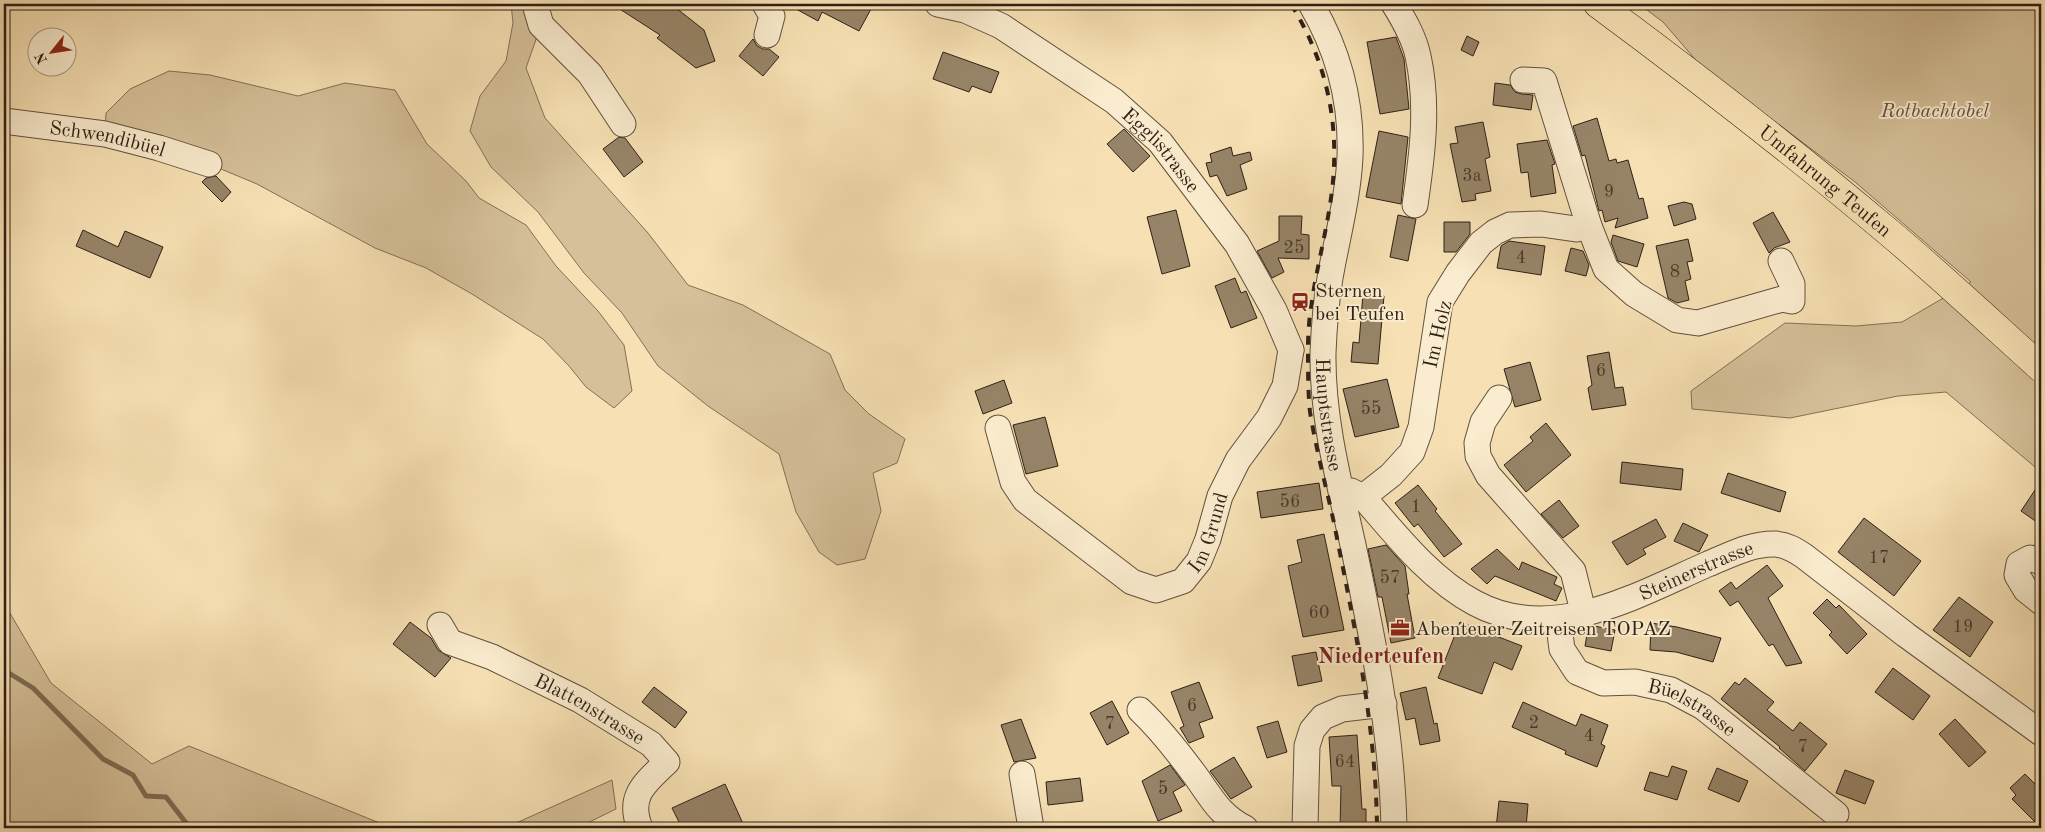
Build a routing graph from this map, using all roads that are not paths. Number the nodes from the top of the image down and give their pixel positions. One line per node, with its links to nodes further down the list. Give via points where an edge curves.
1 (535, 4): 10 (street, via 540,25 590,74)
2 (765, 4): 7 (street, via 772,16)
3 (938, 4): 15 (street, Egglistrasse, via 973,13 1002,26 1114,101 1160,142 1237,244 1274,310)
4 (1311, 4): 16 (street, Hauptstrasse, via 1333,48 1346,101 1350,157 1329,287)
5 (1394, 4): 12 (street, via 1407,25 1418,55 1423,97 1422,156)
6 (1598, 4): 17 (main road, Umfahrung Teufen, via 1893,236)
7 (767, 34)
8 (1523, 80): 13 (street, via 1544,82)
9 (4, 121): 11 (street, Schwendibüel, via 105,134)
10 (622, 124)
11 (209, 164)
12 (1415, 205)
13 (1589, 226): 14 (street, via 1606,269 1634,294 1677,320 1698,323 1782,299 1792,301 1792,284); 20 (street, Im Holz, via 1576,229 1541,224 1510,225 1481,243 1440,302 1420,427 1412,452 1391,475)
14 (1781, 261)
15 (1291, 350): 16 (street); 19 (street, Im Grund, via 1285,386 1269,418 1238,460 1220,496 1198,561 1183,581 1156,590 1132,582 1025,500 1012,482)
16 (1323, 353): 20 (street, Hauptstrasse, via 1326,408)
17 (2041, 368)
18 (1499, 398): 23 (street, via 1483,422 1477,443 1478,456 1488,475 1574,571)
19 (998, 428)
20 (1352, 495): 24 (street, Steinerstrasse, via 1436,576 1476,604 1519,618); 26 (street, Hauptstrasse)
21 (2041, 562): 22 (street, via 2030,558 2020,564 2017,575 2026,590)
22 (2041, 602)
23 (1584, 615): 24 (street, Steinerstrasse); 28 (street, Steinerstrasse, via 1632,598 1745,548 1777,544 1804,556 1906,635)
24 (1558, 619): 30 (street, Büelstrasse, via 1562,649 1576,672 1603,683 1635,682 1671,690 1703,707)
25 (440, 625): 31 (street, Blattenstrasse, via 450,642 492,657 580,700 651,744 667,762 642,786 635,803 635,817)
26 (1384, 704): 34 (street, via 1342,709 1322,718 1312,730 1307,746); 35 (street, Hauptstrasse)
27 (1140, 710): 33 (street, via 1157,726 1218,809 1231,822)
28 (2041, 732)
29 (1022, 774): 32 (street)
30 (1836, 814)
31 (640, 828)
32 (1031, 828)
33 (1245, 828)
34 (1305, 828)
35 (1394, 828)

